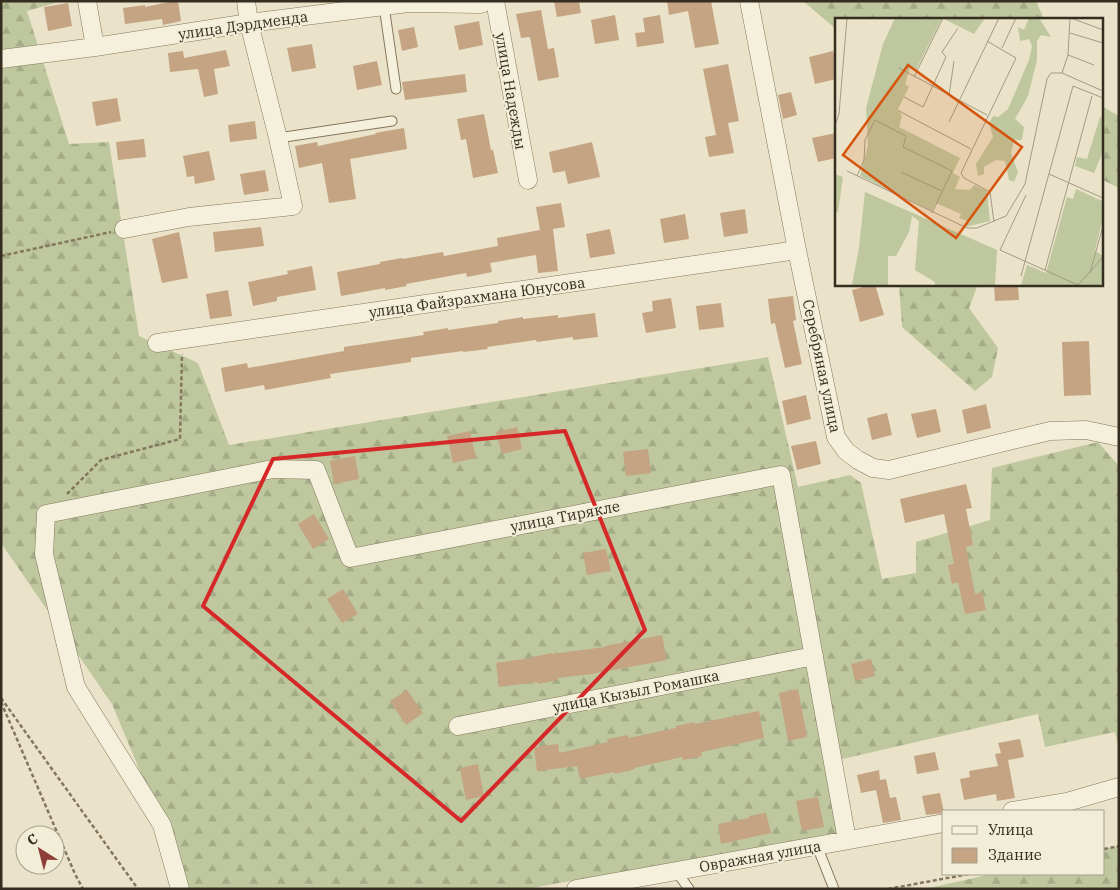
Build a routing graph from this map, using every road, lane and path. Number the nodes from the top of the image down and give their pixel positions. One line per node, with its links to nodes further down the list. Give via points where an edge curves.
1 (87, 1): 9 (street)
2 (246, 1): 8 (street)
3 (485, 1): 6 (street, улица Дэрдменда, via 481,4)
4 (495, 1): 14 (street, улица Надежды)
5 (749, 1): 16 (street, Серебряная улица)
6 (407, 2): 7 (street, улица Дэрдменда)
7 (384, 6): 8 (street, улица Дэрдменда); 11 (lane)
8 (250, 23): 9 (street, улица Дэрдменда); 13 (street)
9 (95, 47): 10 (street, улица Дэрдменда)
10 (1, 59)
11 (396, 89)
12 (392, 121): 13 (lane)
13 (278, 138): 15 (street, via 293,206 189,217)
14 (528, 180)
15 (124, 229): 17 (path)
16 (797, 250): 18 (street, улица Файзрахмана Юнусова); 20 (street, Серебряная улица, via 836,437 858,460 873,468 889,470 1050,431 1086,430)
17 (1, 256)
18 (182, 340): 19 (street, улица Файзрахмана Юнусова); 21 (path, via 180,439 101,460)
19 (157, 343)
20 (1119, 437)
21 (67, 494)
22 (814, 656): 25 (street, улица Кызыл Ромашка); 29 (street); 37 (street, улица Тирякле, via 781,475 350,558 316,470 274,469 46,514 44,554 76,687 162,825)
23 (1, 698): 36 (path)
24 (1, 702): 35 (path)
25 (458, 726)
26 (1119, 787): 27 (street, via 1066,802)
27 (1018, 810)
28 (942, 823): 29 (street, Овражная улица)
29 (847, 840): 30 (street, Овражная улица)
30 (817, 846): 33 (street, Овражная улица); 40 (lane)
31 (1119, 846): 32 (path)
32 (1105, 849)
33 (676, 871): 38 (street, Овражная улица); 39 (lane)
34 (964, 875): 41 (path)
35 (83, 889)
36 (138, 889)
37 (180, 889)
38 (576, 889)
39 (689, 889)
40 (834, 889)
41 (888, 889)

